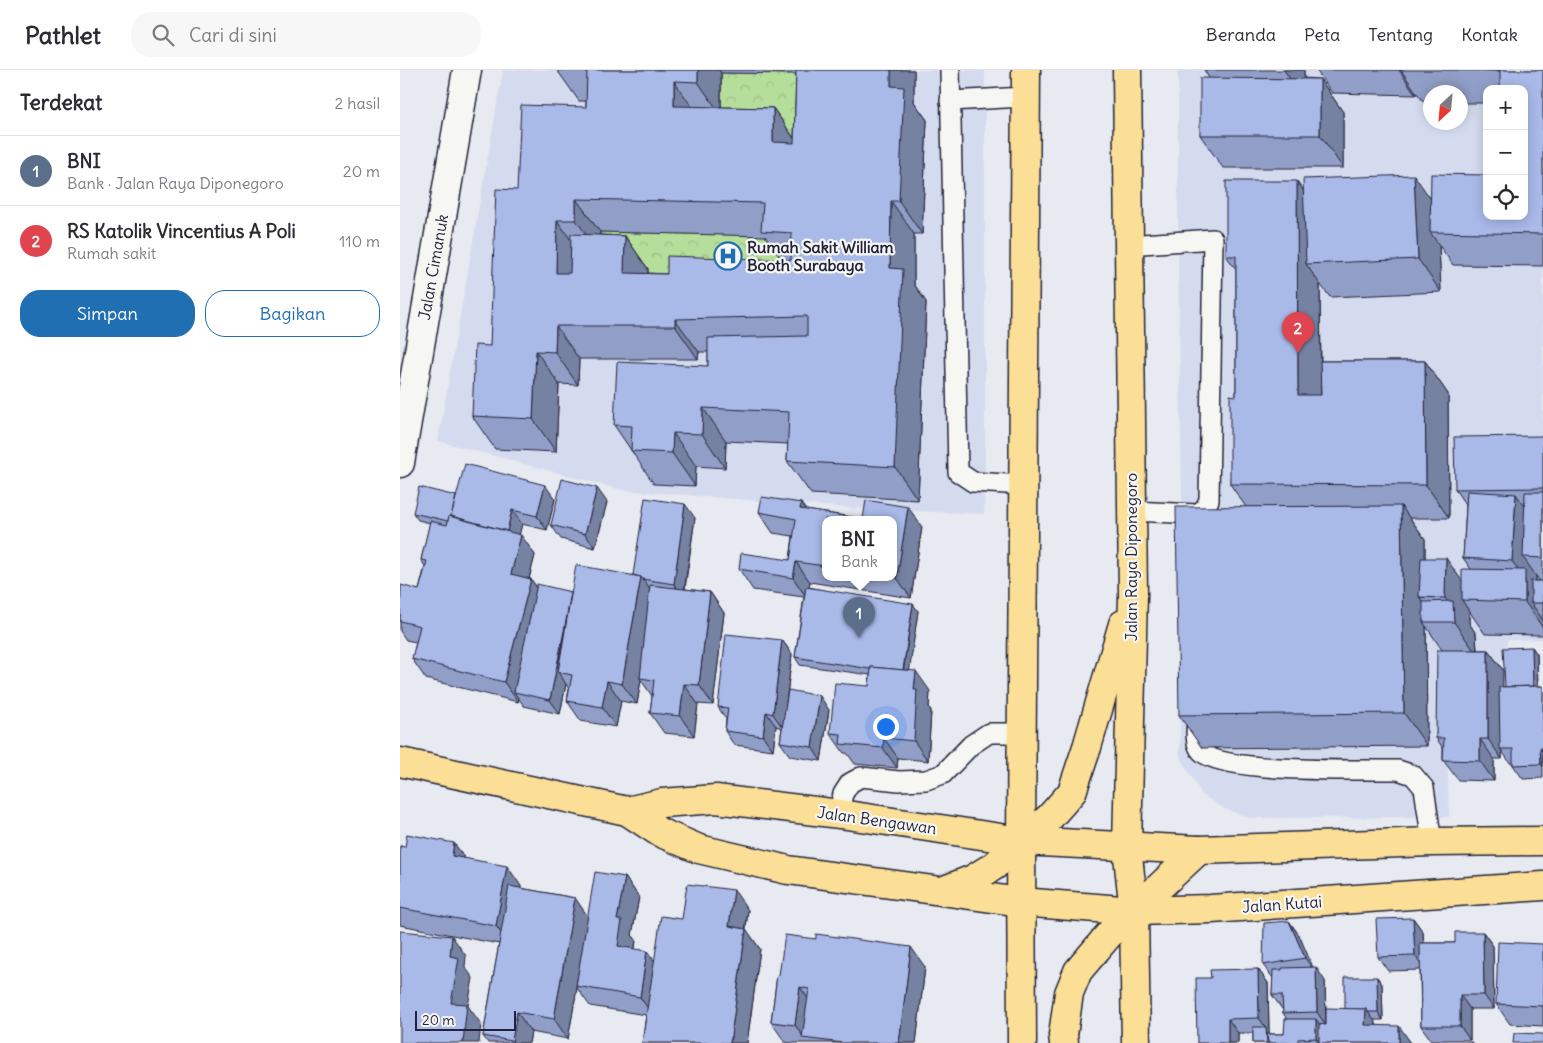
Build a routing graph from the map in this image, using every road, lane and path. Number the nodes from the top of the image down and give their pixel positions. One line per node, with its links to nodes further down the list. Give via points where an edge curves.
1 (467, 70): 8 (street, Jalan Cimanuk)
2 (950, 70): 6 (lane)
3 (1026, 70): 5 (main road)
4 (1127, 70): 7 (main road, Jalan Raya Diponegoro)
5 (1026, 97): 6 (lane); 9 (main road)
6 (950, 101): 9 (lane, via 958,472 973,482)
7 (1128, 245): 10 (main road, Jalan Raya Diponegoro); 11 (lane, via 1214,239 1209,500)
8 (400, 463)
9 (1023, 485): 15 (main road)
10 (1132, 511): 11 (lane); 13 (main road, Jalan Raya Diponegoro)
11 (1197, 514): 12 (lane)
12 (1197, 534)
13 (1132, 594): 19 (main road, via 1072,792 1050,817); 22 (main road, Jalan Raya Diponegoro)
14 (1196, 694): 21 (lane, via 1196,744 1202,753 1221,762 1258,767 1398,770 1413,775 1424,788)
15 (1022, 733): 18 (lane, via 989,733 971,745 943,774 926,780 861,777 850,783 843,794); 19 (main road)
16 (400, 762): 17 (main road, Jalan Bengawan)
17 (627, 811): 18 (main road, Jalan Bengawan, via 662,803 716,799); 25 (main road, Jalan Bengawan, via 659,832 700,849 788,870)
18 (840, 814): 19 (main road, Jalan Bengawan)
19 (1021, 841): 22 (main road, Jalan Bengawan); 25 (main road, via 994,866); 26 (main road)
20 (1543, 841): 21 (main road)
21 (1432, 842): 23 (main road)
22 (1127, 847): 23 (main road); 27 (main road, Jalan Raya Diponegoro)
23 (1199, 850): 27 (main road)
24 (1543, 886): 27 (main road, Jalan Kutai)
25 (942, 891): 26 (main road, Jalan Bengawan)
26 (1021, 902): 27 (main road, Jalan Kutai); 28 (main road)
27 (1134, 912): 29 (main road, via 1102,941 1078,971 1069,993); 30 (main road, Jalan Raya Diponegoro)
28 (1022, 1043)
29 (1064, 1043)
30 (1136, 1043)

